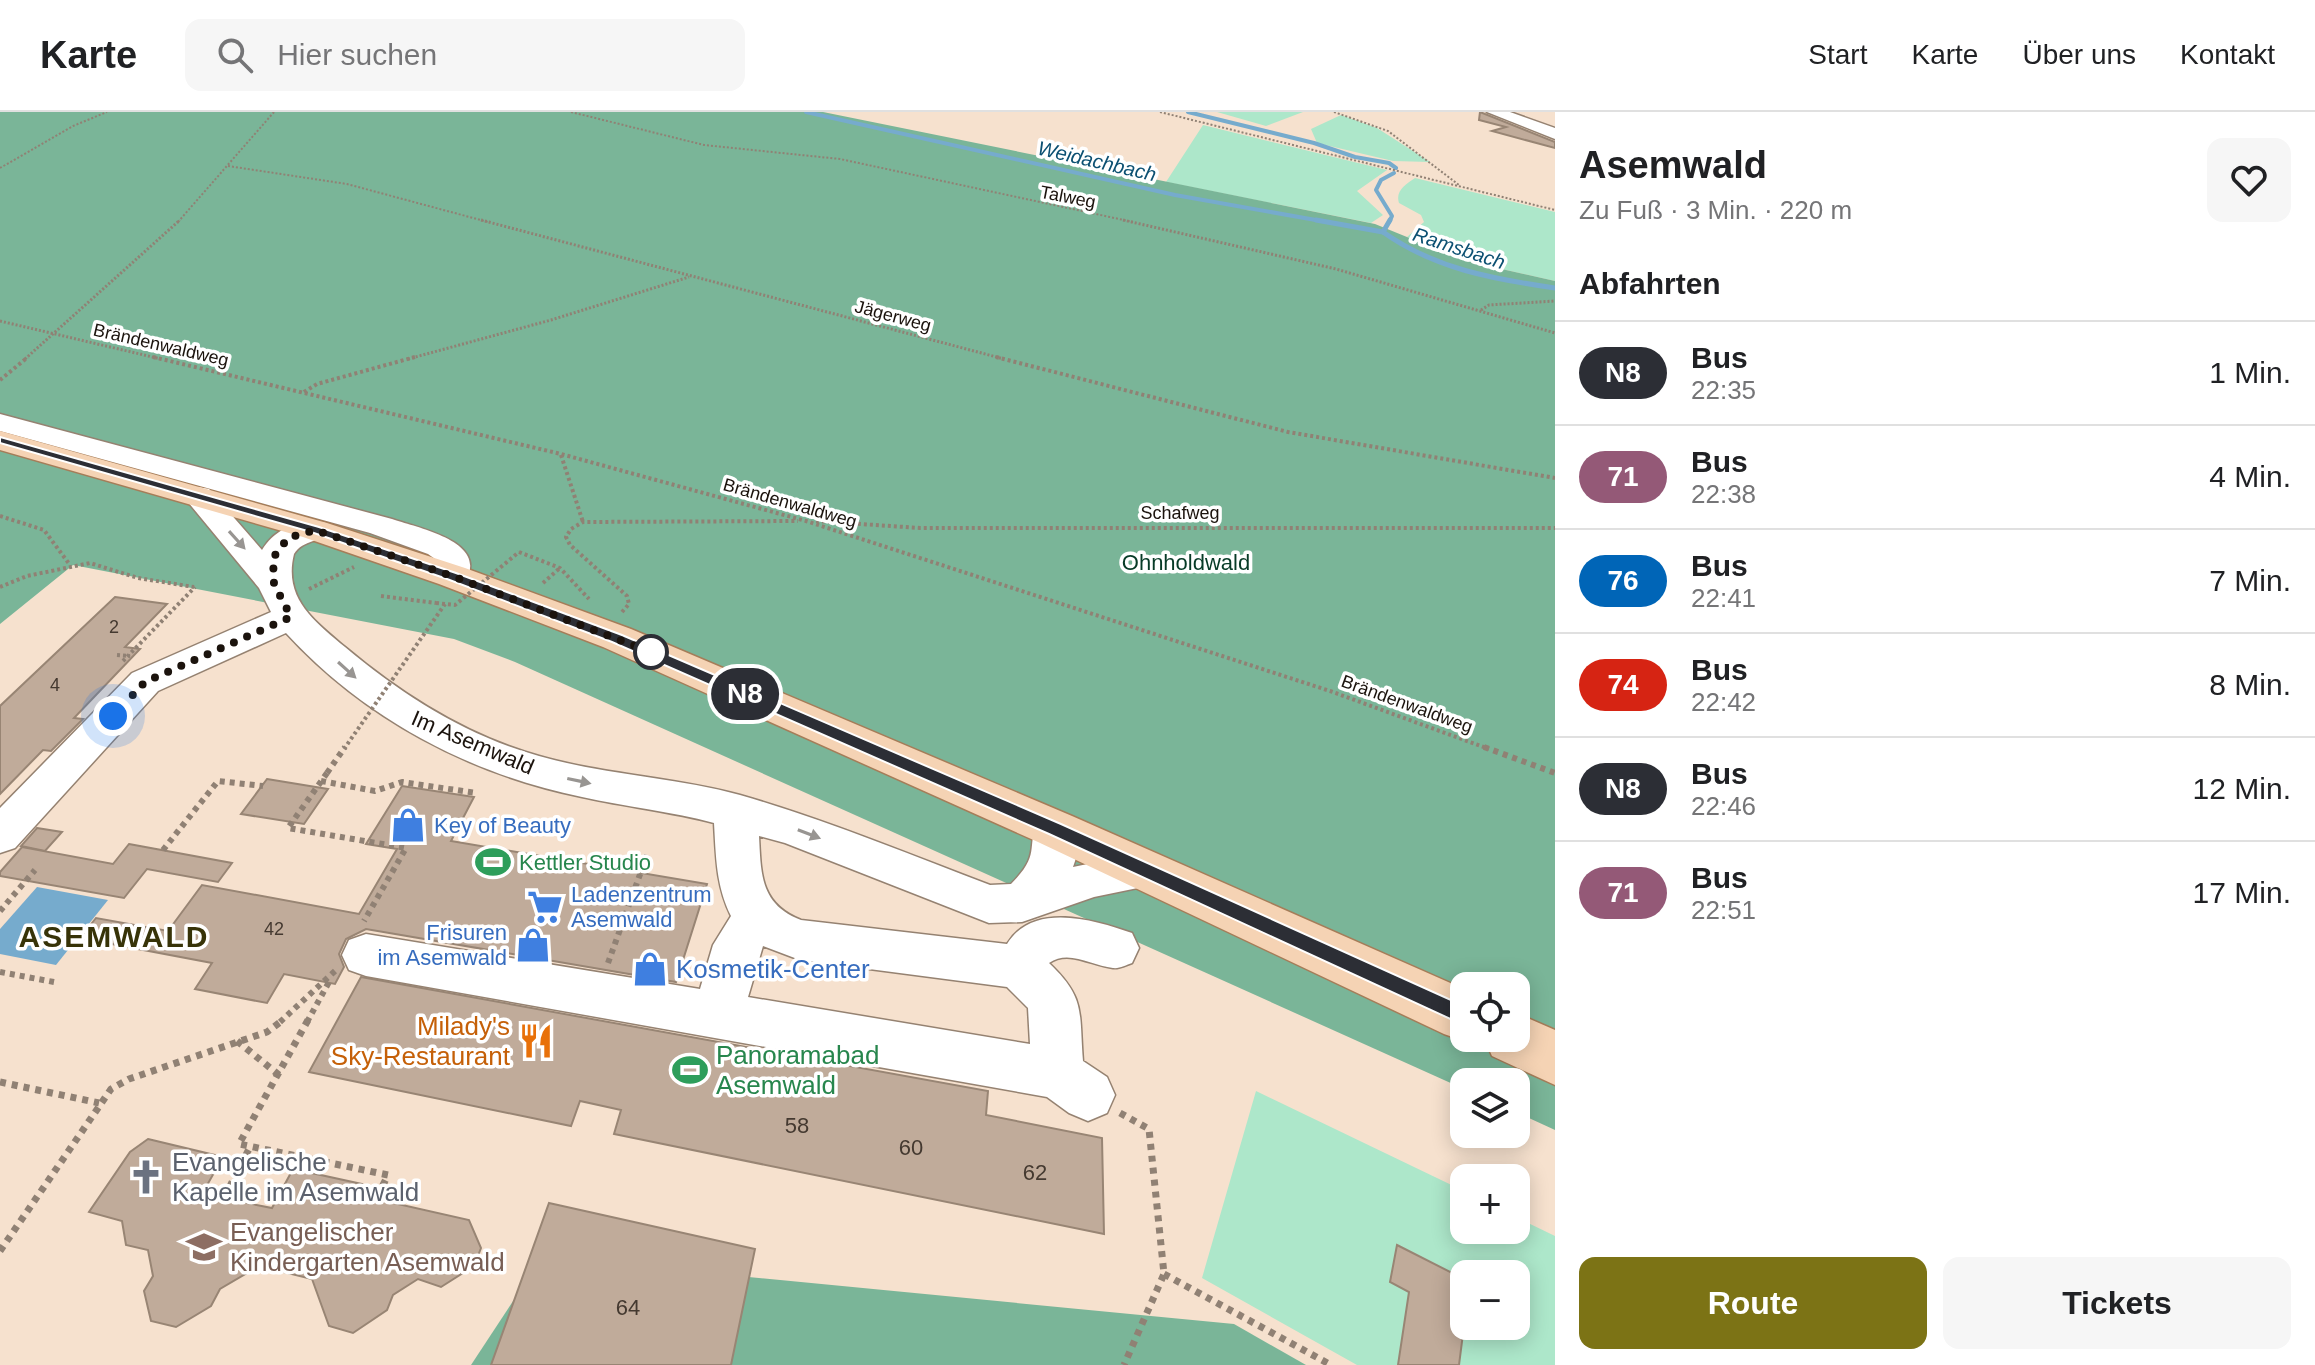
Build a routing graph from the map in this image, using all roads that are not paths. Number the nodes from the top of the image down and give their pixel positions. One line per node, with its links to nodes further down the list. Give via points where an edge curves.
1 (1495, 112): 2 (street)
2 (1555, 134)
3 (0, 422): 7 (street, via 381,526 440,547 452,555)
4 (0, 440): 5 (main road)
5 (198, 496): 6 (main road); 8 (street, Im Asemwald, one-way to 8)
6 (315, 530): 7 (main road); 8 (street, via 300,532 273,558)
7 (444, 595): 10 (main road, via 652,652)
8 (282, 600): 9 (street, Im Asemwald, one-way to 9, via 375,693 437,731 528,769); 11 (street, via 145,682)
9 (735, 810): 13 (street, Im Asemwald, one-way to 13, via 959,895 989,904); 14 (street, via 741,886)
10 (1055, 829): 12 (main road); 13 (street, via 1058,851 1053,867)
11 (0, 836)
12 (1146, 870): 13 (street, Im Asemwald, via 1093,879); 18 (main road)
13 (1022, 903)
14 (757, 918): 17 (street, via 779,934 800,940); 19 (street, via 737,945)
15 (1115, 948): 17 (street, via 1085,939 1056,939 1033,946)
16 (349, 956): 19 (street)
17 (1020, 967): 19 (street, via 1053,999 1073,1084)
18 (1450, 1010)
19 (718, 1014)
20 (1530, 1046): 21 (main road)
21 (1555, 1058)

